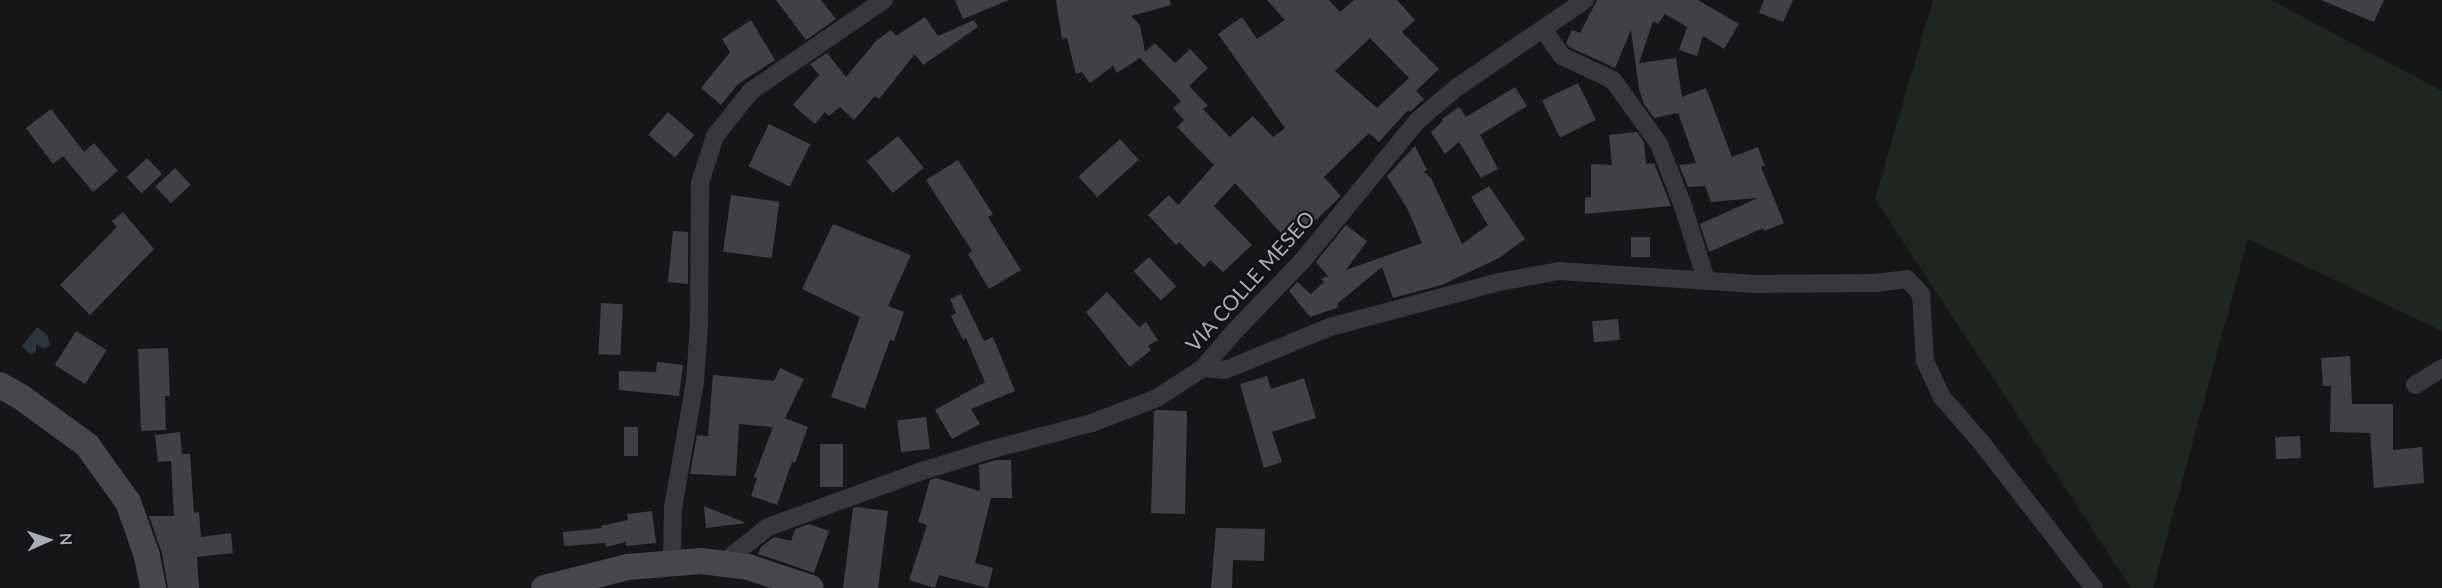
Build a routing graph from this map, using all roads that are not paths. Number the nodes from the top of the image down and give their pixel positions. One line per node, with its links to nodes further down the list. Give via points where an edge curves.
1 (884, 0): 9 (street, via 751,91 715,136 700,183 699,324 694,382 673,508)
2 (1584, 0): 3 (street, VIA COLLE MESEO)
3 (1543, 29): 4 (street, via 1562,56 1613,81 1659,144); 5 (street, VIA COLLE MESEO, via 1456,88 1418,120 1302,260)
4 (1706, 280): 5 (street, via 1558,271 1499,282 1330,327 1225,370); 14 (street, via 1823,285 1907,279 1921,294 1925,362 1941,396)
5 (1203, 368): 10 (street, VIA COLLE MESEO, via 1157,398 1092,423 975,454 768,527)
6 (2442, 368): 8 (street)
7 (0, 385): 11 (street, via 87,445 128,502 147,556)
8 (2415, 385)
9 (672, 562): 10 (street); 12 (street, via 628,567)
10 (724, 562): 13 (street)
11 (153, 588)
12 (544, 588)
13 (811, 588)
14 (2094, 588)

